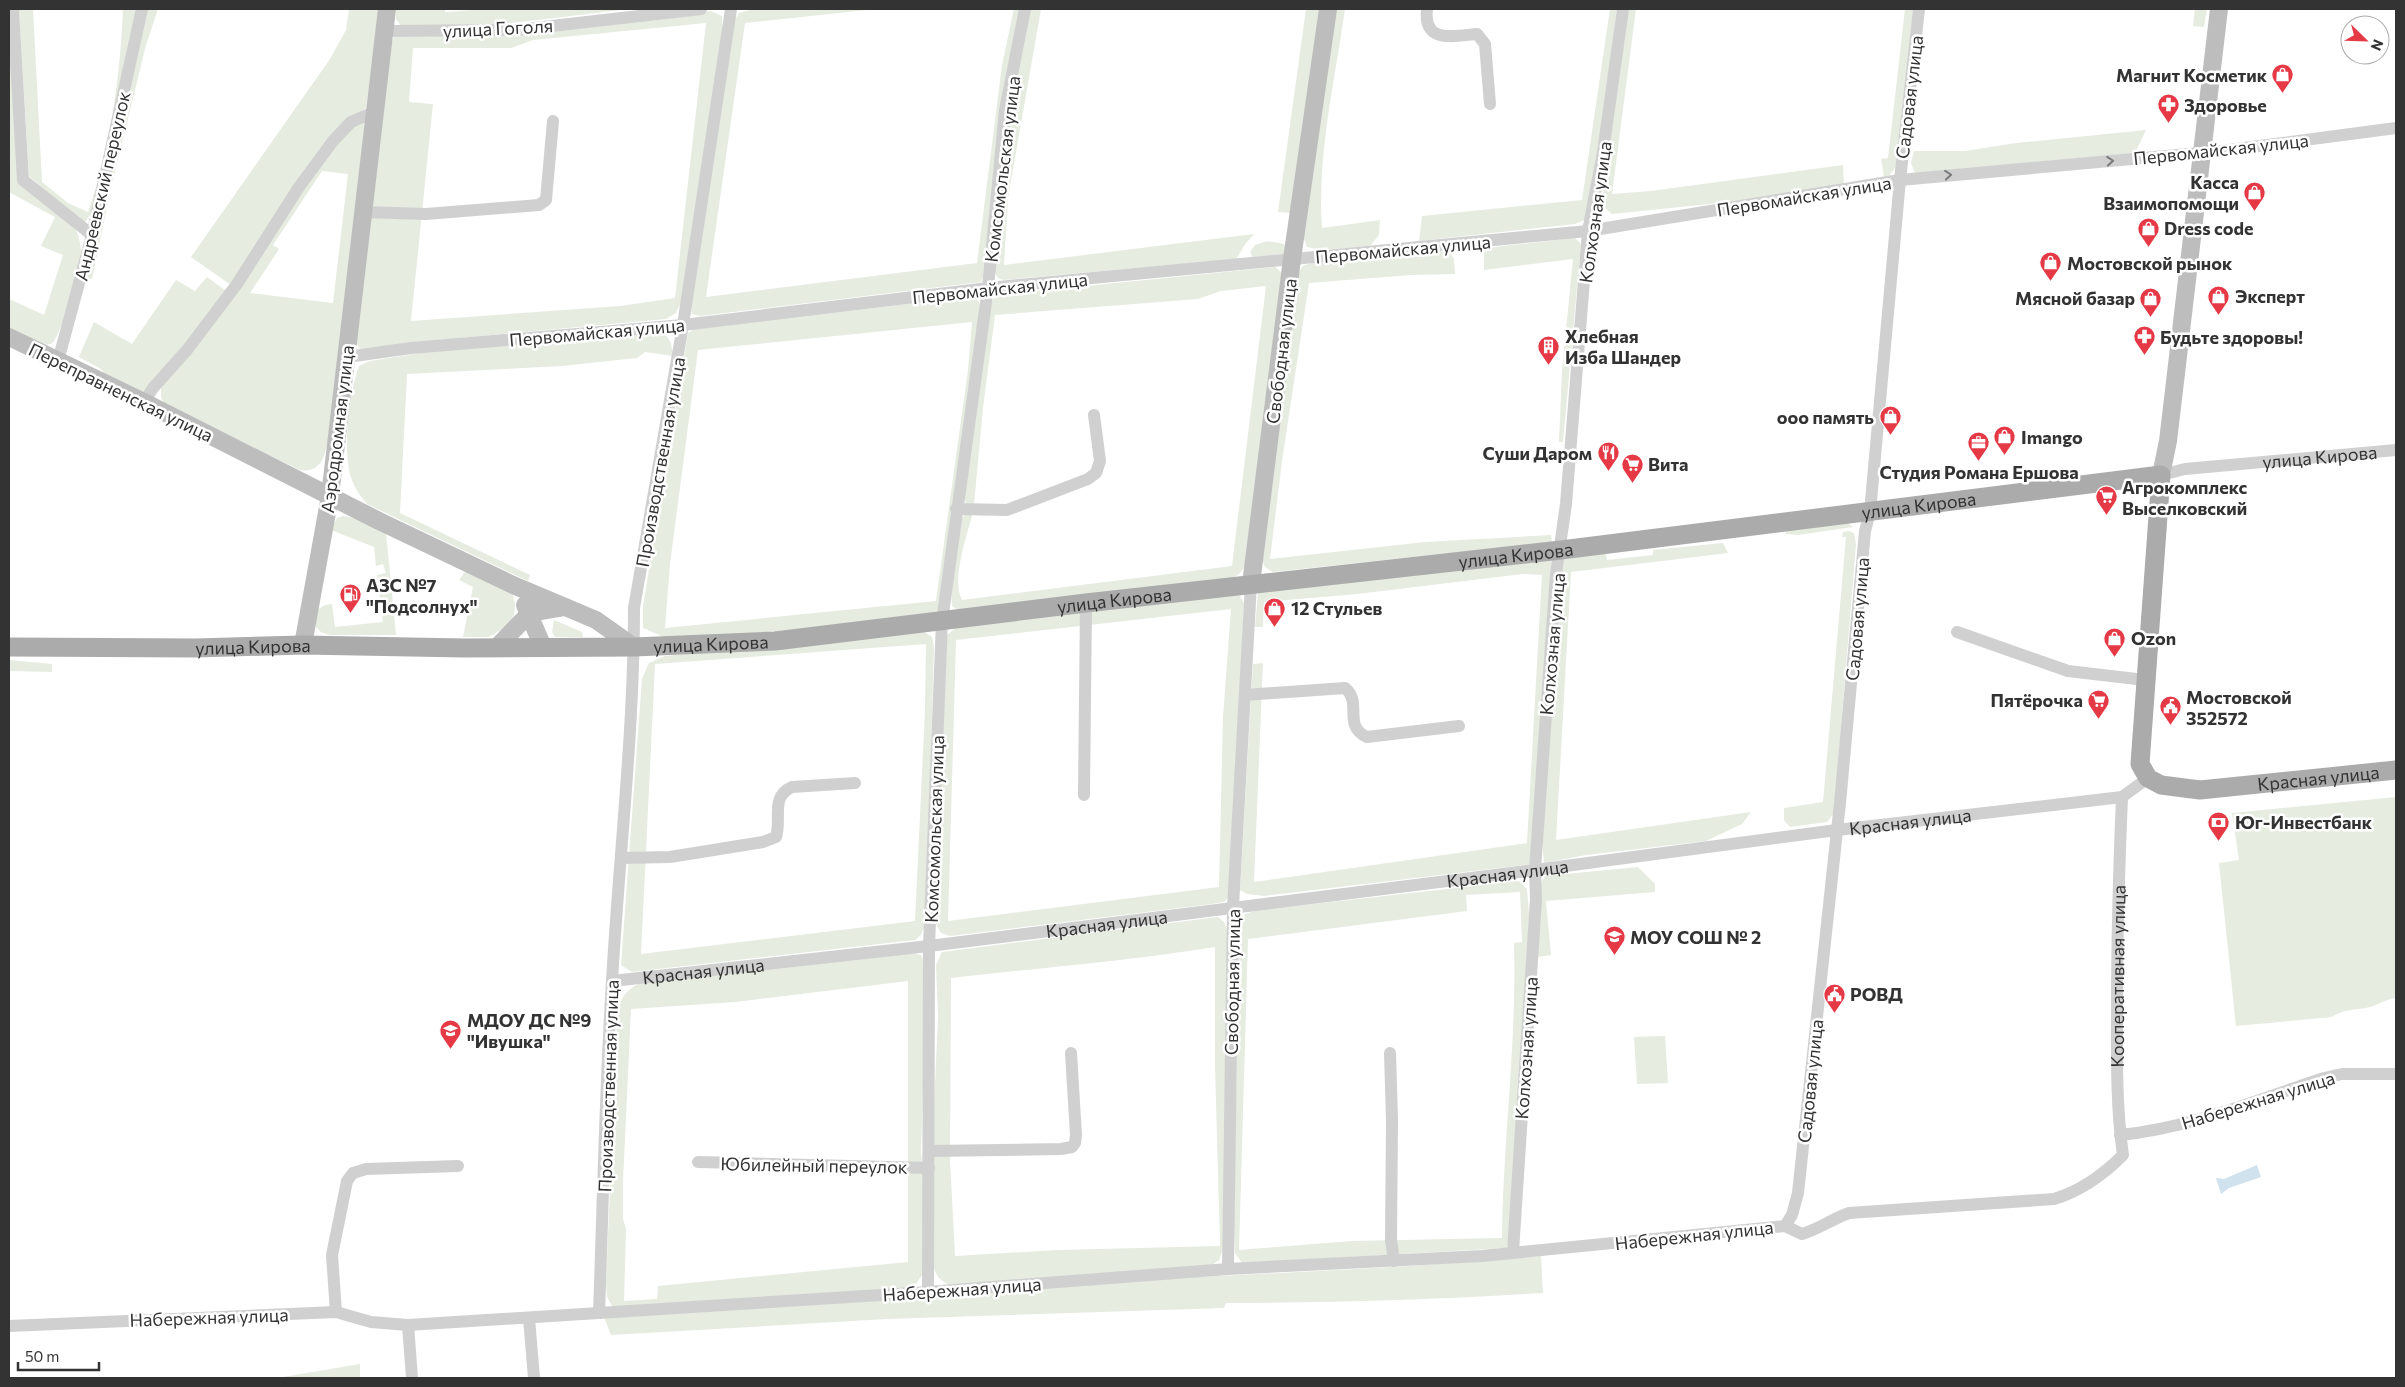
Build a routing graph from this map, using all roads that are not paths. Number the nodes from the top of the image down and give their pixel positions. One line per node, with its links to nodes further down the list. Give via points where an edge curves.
1 (13, 9): 21 (street, via 23,180)
2 (142, 9): 21 (street, Андреевский переулок)
3 (387, 9): 12 (street, Аэродромная улица)
4 (701, 9): 12 (street, улица Гоголя, via 516,30)
5 (731, 9): 24 (street, Производственная улица)
6 (1025, 9): 23 (street, Комсомольская улица, via 1006,110)
7 (1328, 9): 22 (street, Свободная улица)
8 (1426, 9): 13 (street, via 1427,24 1435,34 1477,34 1481,38 1485,44)
9 (1623, 9): 20 (street, Колхозная улица, via 1603,152)
10 (1919, 9): 18 (street, Садовая улица)
11 (2219, 9): 17 (street)
12 (385, 31): 14 (street, Аэродромная улица)
13 (1490, 104)
14 (374, 112): 19 (street, Аэродромная улица); 28 (street, via 351,122 333,140 237,284)
15 (553, 122): 19 (street, via 546,200 540,205 426,214)
16 (2396, 128): 17 (street, Первомайская улица)
17 (2202, 152): 18 (street, Первомайская улица, one-way to 17); 32 (street)
18 (1900, 180): 20 (street, Первомайская улица); 35 (street, Садовая улица)
19 (362, 212): 26 (street, Аэродромная улица)
20 (1588, 231): 22 (street, Первомайская улица); 36 (street, Колхозная улица)
21 (92, 235): 27 (street, Андреевский переулок)
22 (1292, 259): 23 (street, Первомайская улица); 37 (street, Свободная улица)
23 (988, 288): 24 (street, Первомайская улица); 34 (street, Комсомольская улица)
24 (683, 325): 26 (street, Первомайская улица, via 411,348); 49 (street, Производственная улица, via 634,608)
25 (9, 337): 27 (street, Переправненская улица)
26 (347, 357): 33 (street, Аэродромная улица)
27 (58, 362): 28 (street, Переправненская улица)
28 (144, 402): 30 (street, Переправненская улица)
29 (1094, 415): 34 (street, via 1100,461 1096,473 1007,510)
30 (233, 447): 33 (street, улица Кирова)
31 (2396, 450): 32 (street, улица Кирова, via 2185,469)
32 (2162, 475): 35 (main road, улица Кирова); 51 (main road)
33 (330, 496): 38 (street, улица Кирова); 45 (street, Аэродромная улица)
34 (956, 508): 43 (street, Комсомольская улица)
35 (1870, 512): 36 (main road, улица Кирова); 59 (street, Садовая улица, via 1865,531)
36 (1561, 550): 37 (main road, улица Кирова); 61 (street, Колхозная улица, via 1556,574)
37 (1251, 584): 39 (main road, улица Кирова); 52 (street, Свободная улица)
38 (513, 585): 40 (street, улица Кирова); 41 (street)
39 (1086, 603): 43 (main road, улица Кирова); 57 (street)
40 (566, 607): 41 (street); 42 (street, улица Кирова)
41 (530, 613): 46 (street); 47 (street)
42 (596, 620): 48 (street, via 601,630); 49 (street, улица Кирова)
43 (942, 620): 49 (main road, улица Кирова, via 775,640); 63 (street, Комсомольская улица)
44 (1957, 632): 51 (street, via 2068,671)
45 (303, 645): 46 (main road, улица Кирова); 50 (main road, улица Кирова)
46 (497, 647): 47 (main road, улица Кирова)
47 (543, 647): 48 (main road, улица Кирова)
48 (596, 647): 49 (main road, улица Кирова)
49 (634, 647): 60 (street, Производственная улица)
50 (9, 648)
51 (2145, 680): 55 (main road, via 2140,764)
52 (1245, 695): 53 (street, via 1345,688 1353,700 1354,725 1358,733 1367,737); 62 (street, Свободная улица)
53 (1459, 726)
54 (2396, 770): 55 (main road, Красная улица, via 2200,790 2161,785)
55 (2148, 778): 58 (street, Красная улица)
56 (856, 783): 60 (street, via 785,790 779,797 776,837 763,842 670,857)
57 (1084, 795)
58 (2122, 797): 59 (street, Красная улица); 68 (street, Кооперативная улица, via 2117,1043)
59 (1837, 830): 61 (street, Красная улица); 74 (street, Садовая улица, via 1798,1193)
60 (622, 858): 64 (street, Производственная улица)
61 (1535, 870): 62 (street, Красная улица); 75 (street, Колхозная улица, via 1536,899)
62 (1233, 907): 63 (street, Красная улица); 77 (street, Свободная улица)
63 (929, 946): 64 (street, Красная улица); 69 (street, Комсомольская улица)
64 (612, 981): 80 (street, Производственная улица)
65 (1390, 1052): 76 (street, via 1391,1240)
66 (1071, 1053): 69 (street, via 1076,1135 1072,1146 1061,1149)
67 (2396, 1074): 68 (street, Набережная улица, via 2342,1074 2198,1121)
68 (2120, 1135): 70 (street, Кооперативная улица)
69 (929, 1151): 73 (street, Комсомольская улица)
70 (2123, 1154): 74 (street, Набережная улица, via 2090,1182 2073,1193 2054,1199 1849,1213 1802,1234)
71 (698, 1162): 73 (street, Юбилейный переулок)
72 (458, 1166): 79 (street, via 366,1169 353,1173 341,1201 332,1255)
73 (929, 1168): 78 (street, Комсомольская улица)
74 (1785, 1226): 75 (street, Набережная улица)
75 (1513, 1252): 76 (street, Набережная улица)
76 (1394, 1261): 77 (street, Набережная улица)
77 (1228, 1269): 78 (street, Набережная улица)
78 (928, 1292): 80 (street, Набережная улица)
79 (336, 1312): 82 (street, Набережная улица, via 371,1322); 83 (street, Набережная улица)
80 (599, 1314): 81 (street, Набережная улица)
81 (530, 1318): 82 (street, Набережная улица); 85 (street)
82 (408, 1325): 84 (street)
83 (9, 1326)
84 (412, 1378)
85 (534, 1378)

